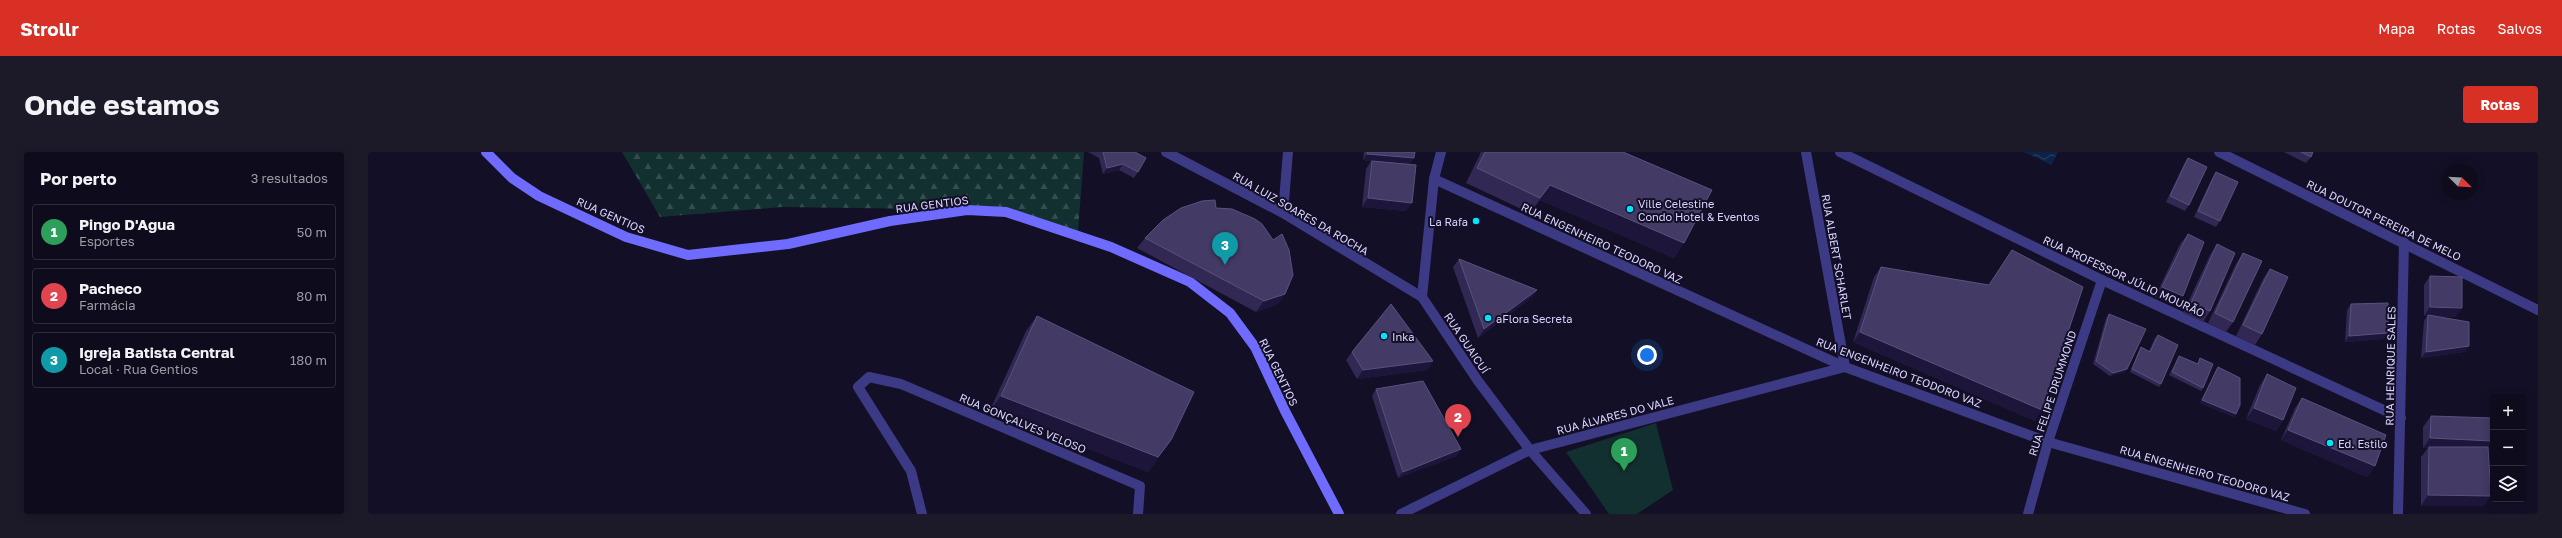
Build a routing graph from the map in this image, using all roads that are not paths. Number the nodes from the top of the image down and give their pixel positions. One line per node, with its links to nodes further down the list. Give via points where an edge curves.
1 (486, 152): 20 (street, RUA GENTIOS, via 512,178 539,196 626,237 688,255 788,244 890,221 967,210 1006,212 1111,247 1190,282 1230,313 1255,347)
2 (1168, 152): 9 (street, RUA LUIZ SOARES DA ROCHA)
3 (1288, 152): 9 (street)
4 (1441, 152): 8 (street)
5 (1806, 152): 14 (street, RUA ALBERT SCHARLET)
6 (1840, 152): 11 (street, RUA PROFESSOR JÚLIO MOURÃO)
7 (2219, 152): 10 (street, RUA DOUTOR PEREIRA DE MELO)
8 (1434, 179): 12 (street); 14 (street, RUA ENGENHEIRO TEODORO VAZ)
9 (1282, 213): 12 (street, RUA LUIZ SOARES DA ROCHA)
10 (2404, 242): 13 (street, RUA DOUTOR PEREIRA DE MELO); 15 (street, RUA HENRIQUE SALES)
11 (2102, 280): 15 (street, RUA PROFESSOR JÚLIO MOURÃO); 16 (street, RUA FELIPE DRUMMOND)
12 (1422, 297): 17 (street, RUA GUAICUÍ, via 1478,381)
13 (2538, 310)
14 (1845, 366): 16 (street, RUA ENGENHEIRO TEODORO VAZ); 17 (street, RUA ÁLVARES DO VALE)
15 (2401, 418): 25 (street, RUA HENRIQUE SALES)
16 (2048, 442): 23 (street, RUA FELIPE DRUMMOND); 24 (street, RUA ENGENHEIRO TEODORO VAZ)
17 (1530, 450): 21 (street, RUA ÁLVARES DO VALE); 22 (street, RUA GUAICUÍ)
18 (922, 514): 19 (street, RUA GONÇALVES VELOSO, via 911,471 858,387 869,377 901,384 1140,486)
19 (1138, 514)
20 (1339, 514)
21 (1402, 514)
22 (1586, 514)
23 (2028, 514)
24 (2305, 514)
25 (2398, 514)

